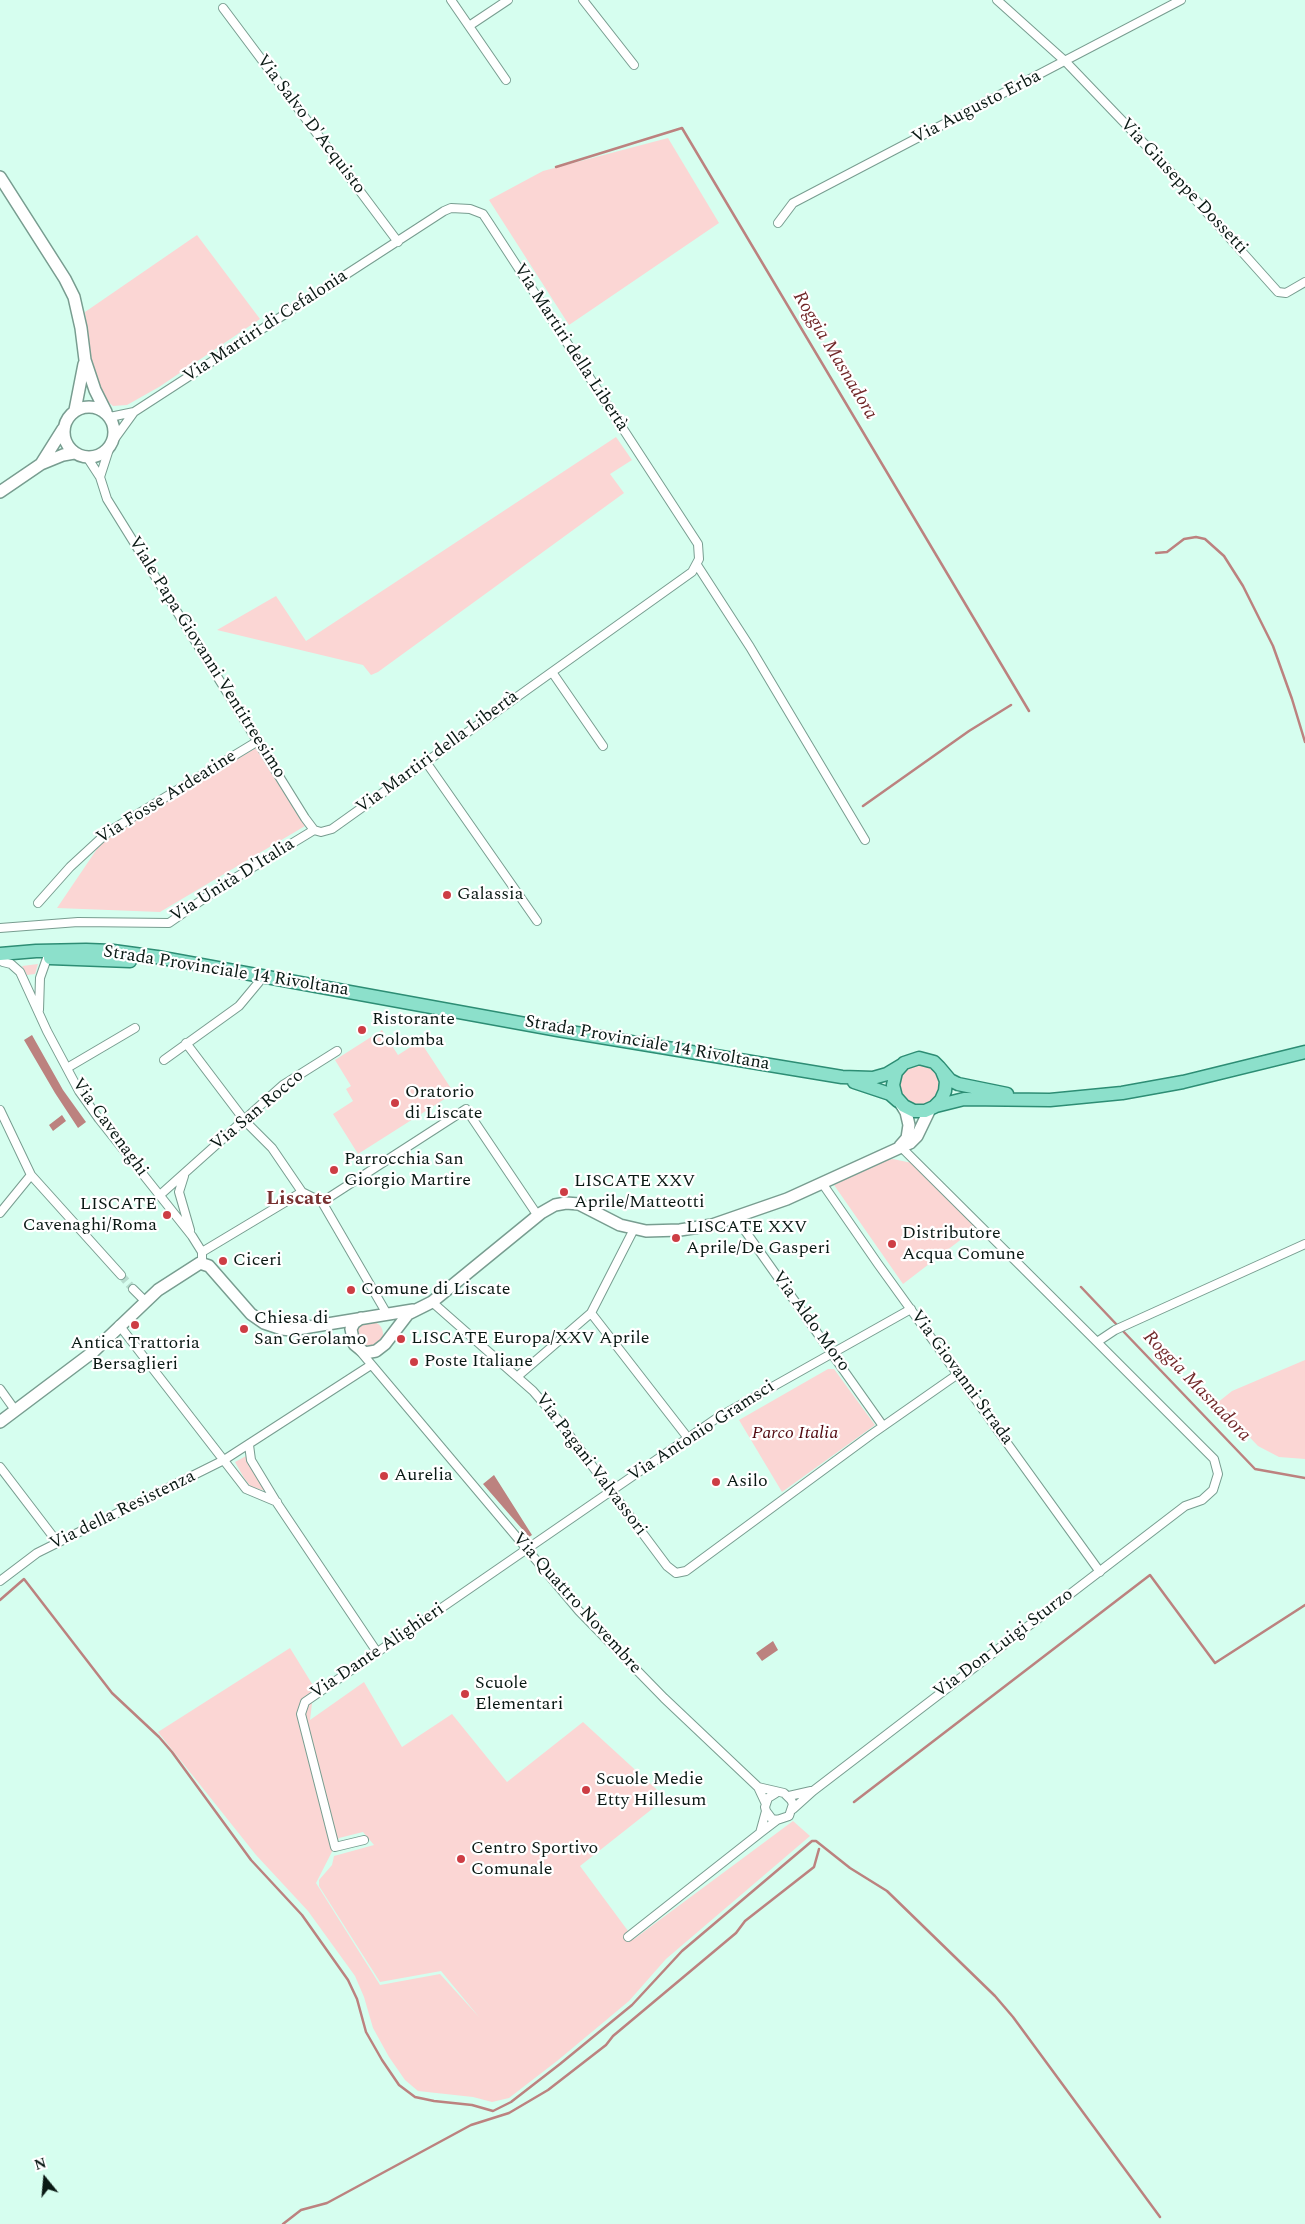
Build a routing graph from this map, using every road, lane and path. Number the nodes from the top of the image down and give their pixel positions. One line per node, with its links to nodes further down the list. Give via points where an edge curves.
1 (451, 0): 7 (street)
2 (508, 0): 7 (street)
3 (583, 0): 9 (street)
4 (997, 0): 8 (street)
5 (1181, 0): 8 (street, Via Augusto Erba)
6 (223, 8): 13 (street, Via Salvo D'Acquisto)
7 (469, 26): 10 (street)
8 (1066, 62): 12 (street, Via Augusto Erba, via 793,203); 14 (street, Via Giuseppe Dossetti, via 1158,158 1278,292 1288,292)
9 (634, 65)
10 (506, 80)
11 (0, 177): 15 (street, via 74,297)
12 (778, 223)
13 (398, 242): 17 (street, Via Martiri di Cefalonia); 26 (street, Via Martiri della Libertà, via 452,208 483,214 698,544 700,559)
14 (1305, 282)
15 (85, 360): 16 (street); 18 (street, via 94,390)
16 (75, 410): 18 (street, via 91,406); 19 (street)
17 (134, 412): 18 (street, Via Martiri di Cefalonia); 20 (street, Via Martiri di Cefalonia)
18 (108, 415): 20 (street, via 114,433)
19 (63, 429): 21 (street, via 66,443); 23 (street)
20 (111, 444): 22 (street, via 100,455); 24 (street)
21 (74, 453): 22 (street); 23 (street)
22 (87, 457): 24 (street, Viale Papa Giovanni Ventitreesimo)
23 (41, 464): 25 (street)
24 (100, 477): 28 (street, Viale Papa Giovanni Ventitreesimo, via 108,500)
25 (0, 492)
26 (697, 565): 27 (street, Via Martiri della Libertà, via 692,572); 32 (street)
27 (552, 672): 29 (street); 30 (street, Via Martiri della Libertà)
28 (258, 741): 31 (street, Viale Papa Giovanni Ventitreesimo); 33 (street, Via Fosse Ardeatine, via 108,832)
29 (603, 746)
30 (426, 762): 31 (street, Via Martiri della Libertà, via 332,829); 34 (street)
31 (317, 831): 35 (street, Via Unità D'Italia, via 222,886 169,923 78,922)
32 (865, 840)
33 (38, 903)
34 (537, 921)
35 (0, 928)
36 (47, 958): 37 (main road, Strada Provinciale 14 Rivoltana); 38 (main road, Strada Provinciale 14 Rivoltana, via 134,961); 40 (street, Via Cavenaghi, via 40,978)
37 (1, 959): 39 (main road, Strada Provinciale 14 Rivoltana, via 60,950 113,951); 40 (street, Via Cavenaghi, via 20,972)
38 (259, 982): 39 (main road, Strada Provinciale 14 Rivoltana, via 349,998); 42 (street, via 240,1006)
39 (451, 1010): 49 (main road, Strada Provinciale 14 Rivoltana)
40 (39, 1012): 47 (street, Via Cavenaghi)
41 (135, 1028): 47 (street)
42 (186, 1043): 45 (street); 54 (street)
43 (337, 1051): 54 (street, Via San Rocco, via 291,1079)
44 (1305, 1052): 50 (main road, Strada Provinciale 14 Rivoltana, via 1152,1088)
45 (164, 1060)
46 (902, 1065): 48 (main road, Strada Provinciale 14 Rivoltana, via 922,1058 933,1062); 49 (main road, Strada Provinciale 14 Rivoltana, via 873,1078); 51 (main road, via 893,1081 893,1091)
47 (66, 1068): 60 (street, Via Cavenaghi, via 99,1119)
48 (942, 1071): 50 (main road, Strada Provinciale 14 Rivoltana, via 950,1080 964,1086); 52 (main road, via 946,1090)
49 (842, 1077): 51 (main road, Strada Provinciale 14 Rivoltana, via 890,1094)
50 (1044, 1100): 52 (main road, Strada Provinciale 14 Rivoltana, via 964,1099)
51 (899, 1102): 52 (main road, Strada Provinciale 14 Rivoltana, via 914,1111); 55 (street, via 909,1125 907,1138)
52 (933, 1107): 55 (street, via 916,1138)
53 (0, 1110): 56 (street)
54 (245, 1120): 57 (street, Via San Rocco); 59 (street, via 272,1148)
55 (900, 1146): 58 (street); 83 (street)
56 (31, 1175): 62 (street); 69 (street)
57 (184, 1175): 60 (street, Via San Rocco); 66 (street, via 179,1193)
58 (822, 1183): 64 (street); 74 (street, Via Giovanni Strada)
59 (302, 1192): 61 (street); 68 (street)
60 (160, 1195): 66 (street, Via Cavenaghi)
61 (322, 1202): 63 (street, via 466,1109); 76 (street)
62 (0, 1213)
63 (538, 1216): 65 (street, via 555,1206 573,1203); 72 (street)
64 (736, 1218): 65 (street, via 712,1226 680,1230 653,1232); 86 (street, Via Aldo Moro)
65 (634, 1229): 75 (street)
66 (192, 1236): 68 (street, Via Cavenaghi)
67 (1305, 1244): 83 (street, via 1126,1325)
68 (202, 1258): 71 (street); 79 (street, via 251,1314 278,1329 291,1330)
69 (121, 1275)
70 (133, 1289): 71 (street)
71 (145, 1301): 80 (street)
72 (432, 1302): 73 (street); 89 (street, Via Pagani Valvassori)
73 (417, 1309): 76 (street); 81 (street, via 406,1316)
74 (911, 1309): 86 (street, Via Antonio Gramsci); 88 (street, Via Giovanni Strada)
75 (591, 1313): 89 (street); 94 (street)
76 (387, 1314): 77 (street); 81 (street)
77 (374, 1316): 78 (street); 81 (street, via 386,1324)
78 (360, 1318): 79 (street); 82 (street, via 352,1327)
79 (334, 1322): 82 (street)
80 (119, 1325): 91 (street, via 86,1357); 96 (street)
81 (390, 1336): 84 (street)
82 (353, 1341): 85 (street)
83 (1097, 1342): 102 (street, Via Don Luigi Sturzo, via 1214,1459 1218,1469 1217,1482 1210,1494 1185,1506)
84 (378, 1350): 85 (street, via 370,1353); 87 (street)
85 (360, 1351): 87 (street, Via Quattro Novembre)
86 (833, 1354): 93 (street, Via Aldo Moro); 94 (street, Via Antonio Gramsci)
87 (371, 1365): 95 (street, Via della Resistenza); 101 (street, Via Quattro Novembre)
88 (958, 1374): 93 (street); 102 (street, Via Giovanni Strada)
89 (518, 1376): 98 (street, Via Pagani Valvassori, via 547,1407)
90 (0, 1389): 91 (street)
91 (15, 1410): 92 (street)
92 (0, 1422)
93 (884, 1426): 98 (street, Via Pagani Valvassori, via 686,1571 676,1573 667,1566)
94 (688, 1438): 98 (street, Via Antonio Gramsci)
95 (249, 1444): 96 (street, Via della Resistenza); 99 (street, via 251,1460)
96 (224, 1460): 99 (street, via 246,1489); 100 (street, Via della Resistenza)
97 (0, 1467): 100 (street)
98 (611, 1492): 101 (street, Via Antonio Gramsci)
99 (277, 1503): 104 (street)
100 (58, 1543): 103 (street, Via della Resistenza, via 29,1558)
101 (526, 1551): 104 (street, Via Dante Alighieri); 105 (street, Via Quattro Novembre, via 621,1656)
102 (1100, 1572): 106 (street, Via Don Luigi Sturzo)
103 (0, 1581)
104 (377, 1652): 114 (street, Via Dante Alighieri, via 309,1699 301,1712 335,1847)
105 (758, 1787): 107 (street, Via Quattro Novembre); 109 (street, Via Quattro Novembre)
106 (813, 1791): 108 (street, Via Don Luigi Sturzo); 110 (street, Via Don Luigi Sturzo)
107 (776, 1793): 108 (street); 109 (street)
108 (788, 1796): 110 (street)
109 (765, 1802): 111 (street)
110 (793, 1809): 112 (street, via 789,1816)
111 (766, 1811): 112 (street); 113 (street)
112 (777, 1820): 113 (street)
113 (760, 1833): 115 (street)
114 (364, 1840)
115 (628, 1937)

